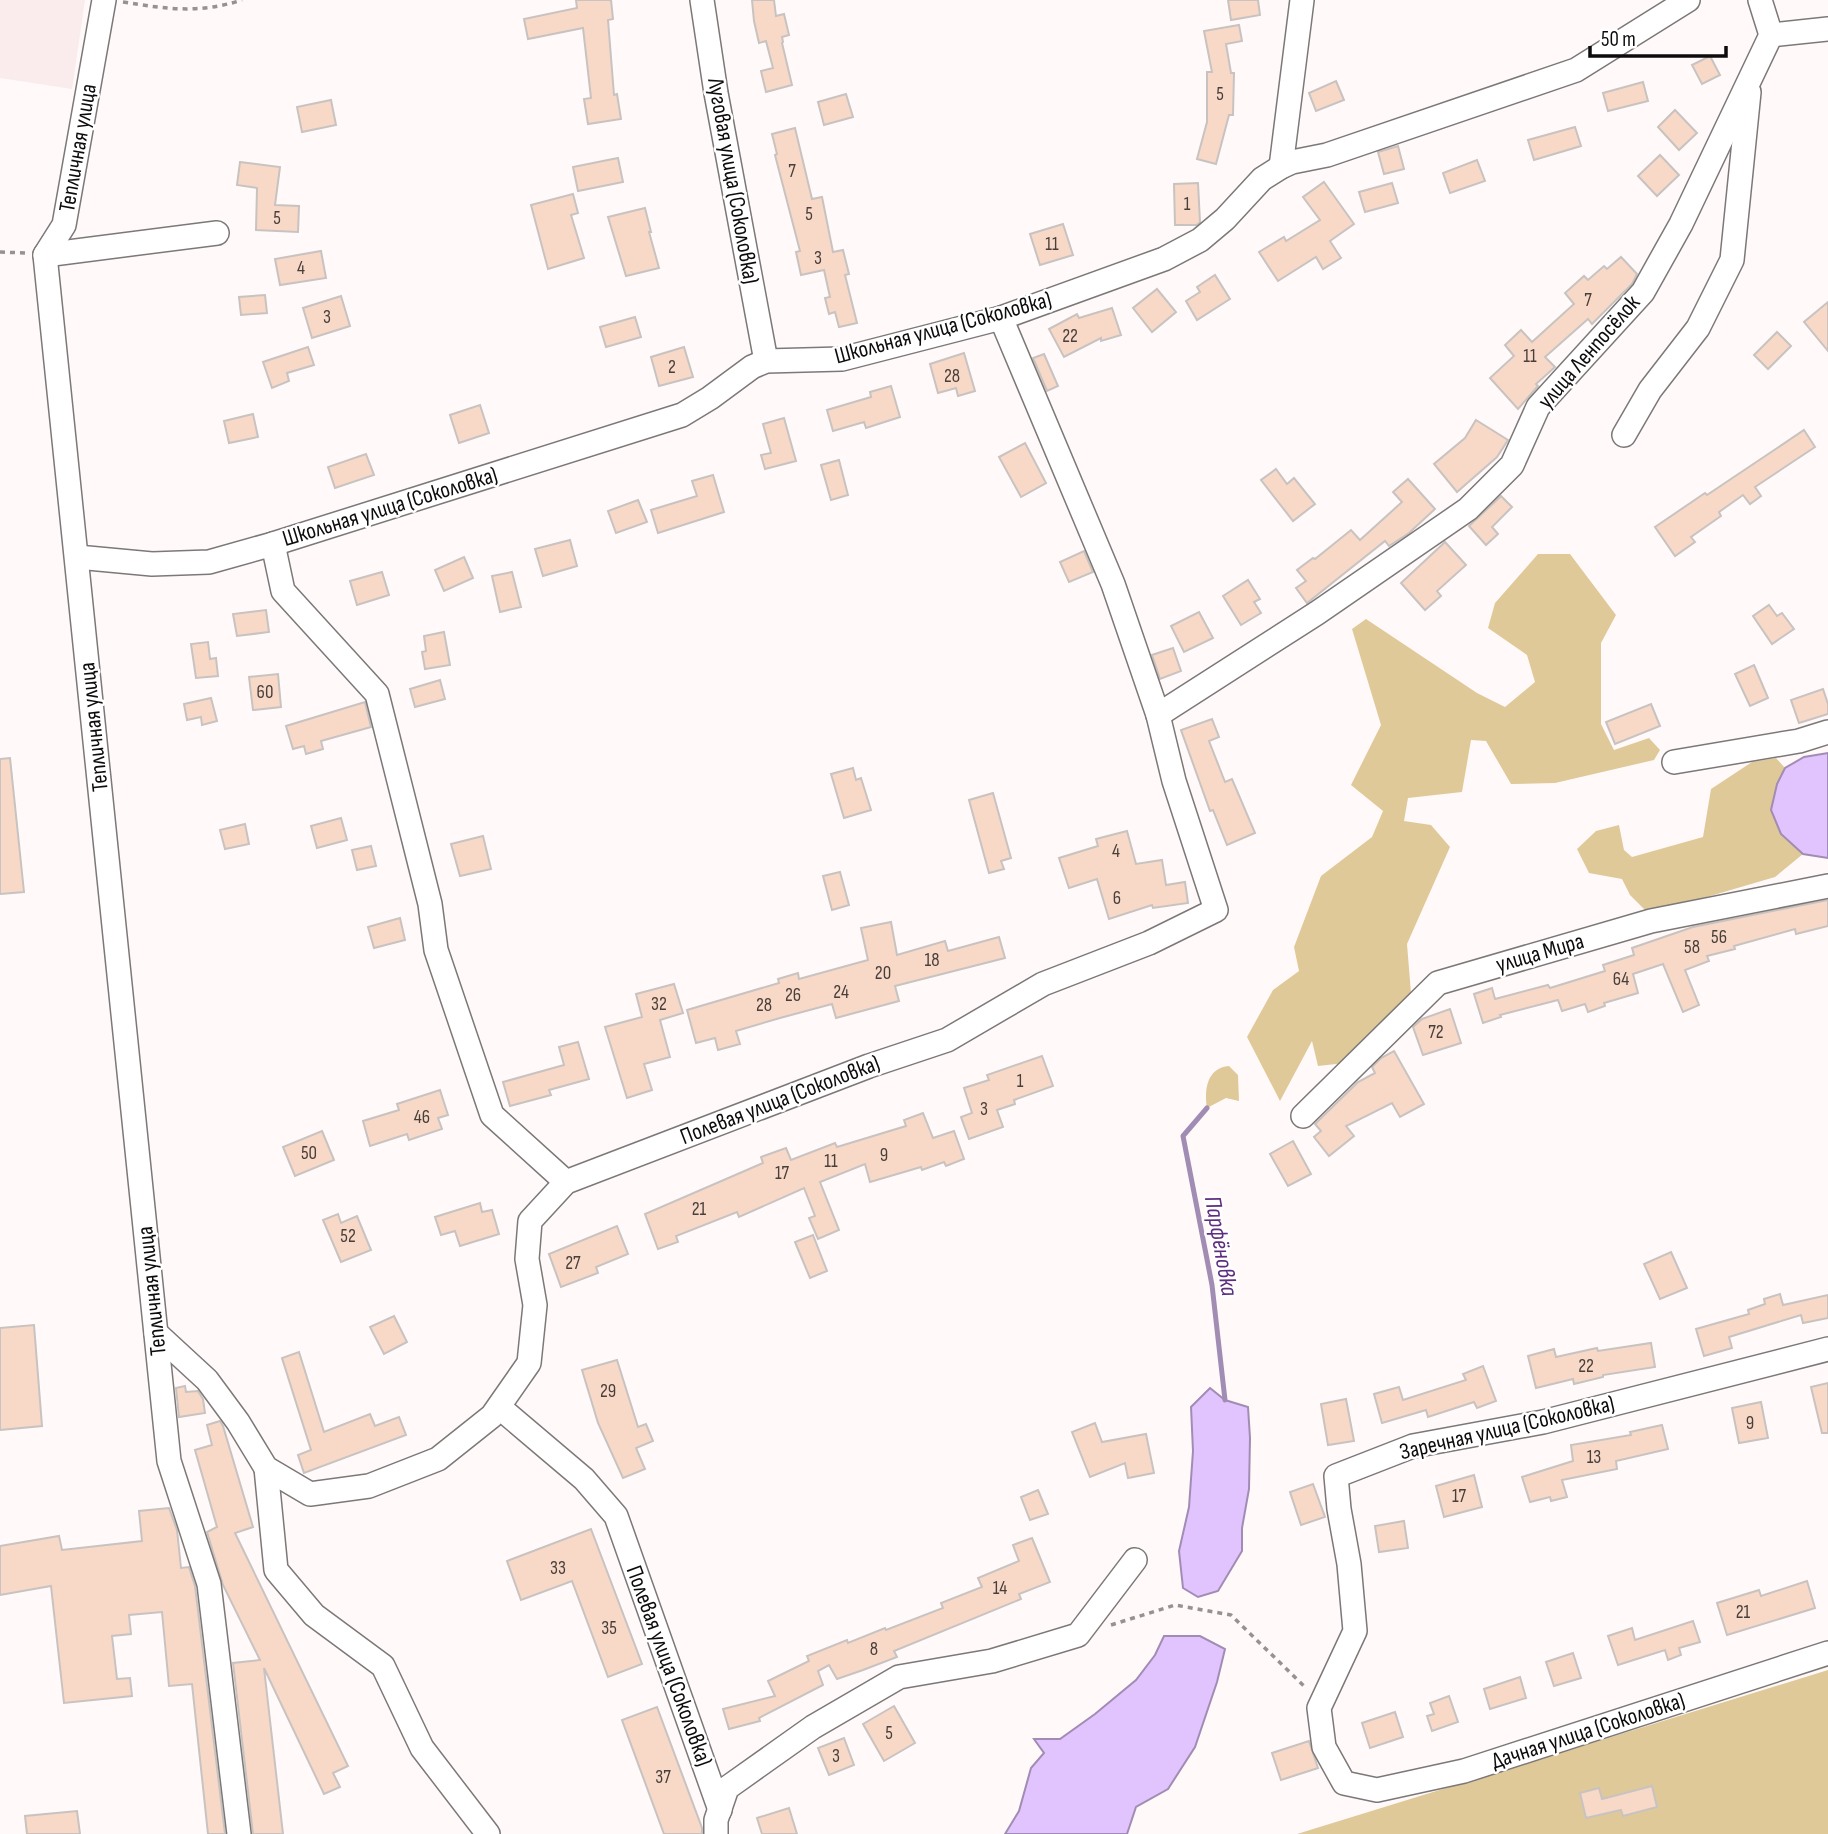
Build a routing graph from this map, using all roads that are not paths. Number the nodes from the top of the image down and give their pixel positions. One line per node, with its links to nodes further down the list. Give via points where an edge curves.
1 (104, 0): 11 (street, Тепличная улица, via 64,225)
2 (702, 0): 13 (street, Луговая улица (Соколовка))
3 (1302, 0): 9 (street)
4 (1688, 0): 9 (street, Школьная улица (Соколовка), via 1576,69)
5 (1760, 0): 7 (street)
6 (1828, 29): 7 (street)
7 (1771, 35): 8 (street, улица Ленпосёлок)
8 (1751, 76): 14 (street, via 1732,260 1698,328 1650,390); 17 (street, улица Ленпосёлок, via 1681,224 1643,292 1538,407 1511,465 1468,509)
9 (1281, 167): 12 (street, Школьная улица (Соколовка), via 1262,179 1200,240 1164,259)
10 (217, 233): 11 (street)
11 (45, 254): 16 (street, Тепличная улица)
12 (1001, 317): 13 (street, Школьная улица (Соколовка), via 842,359); 17 (street, via 1113,584)
13 (766, 361): 15 (street, Школьная улица (Соколовка), via 682,415)
14 (1624, 435)
15 (273, 544): 16 (street, Школьная улица (Соколовка), via 209,562 152,564); 22 (street, via 283,592 377,694 430,904 436,950 492,1115)
16 (76, 557): 23 (street, Тепличная улица)
17 (1158, 715): 22 (street, Полевая улица (Соколовка), via 1216,910 1149,943 1043,984 947,1040)
18 (1828, 732): 19 (street)
19 (1674, 762)
20 (1828, 886): 21 (street, улица Мира, via 1651,921 1438,984)
21 (1303, 1116)
22 (566, 1182): 25 (street, Полевая улица (Соколовка), via 530,1221 527,1259 534,1305 529,1363)
23 (156, 1333): 26 (street, Полевая улица (Соколовка), via 207,1380); 31 (street, Тепличная улица, via 169,1461 209,1584)
24 (1828, 1349): 29 (street, Заречная улица (Соколовка), via 1543,1422 1413,1446 1336,1476 1355,1631 1319,1708 1324,1747)
25 (499, 1407): 26 (street, Полевая улица (Соколовка), via 438,1459 369,1486 310,1494); 30 (street, Полевая улица (Соколовка), via 584,1479 617,1516)
26 (266, 1468): 32 (street, via 276,1570 314,1615 383,1666 422,1748)
27 (1135, 1560): 30 (street, via 1079,1635 992,1661 900,1677 813,1727 727,1788)
28 (1828, 1653): 29 (street, Дачная улица (Соколовка), via 1464,1771 1377,1790)
29 (1344, 1783)
30 (719, 1810): 33 (street)
31 (239, 1834)
32 (488, 1834)
33 (716, 1834)

